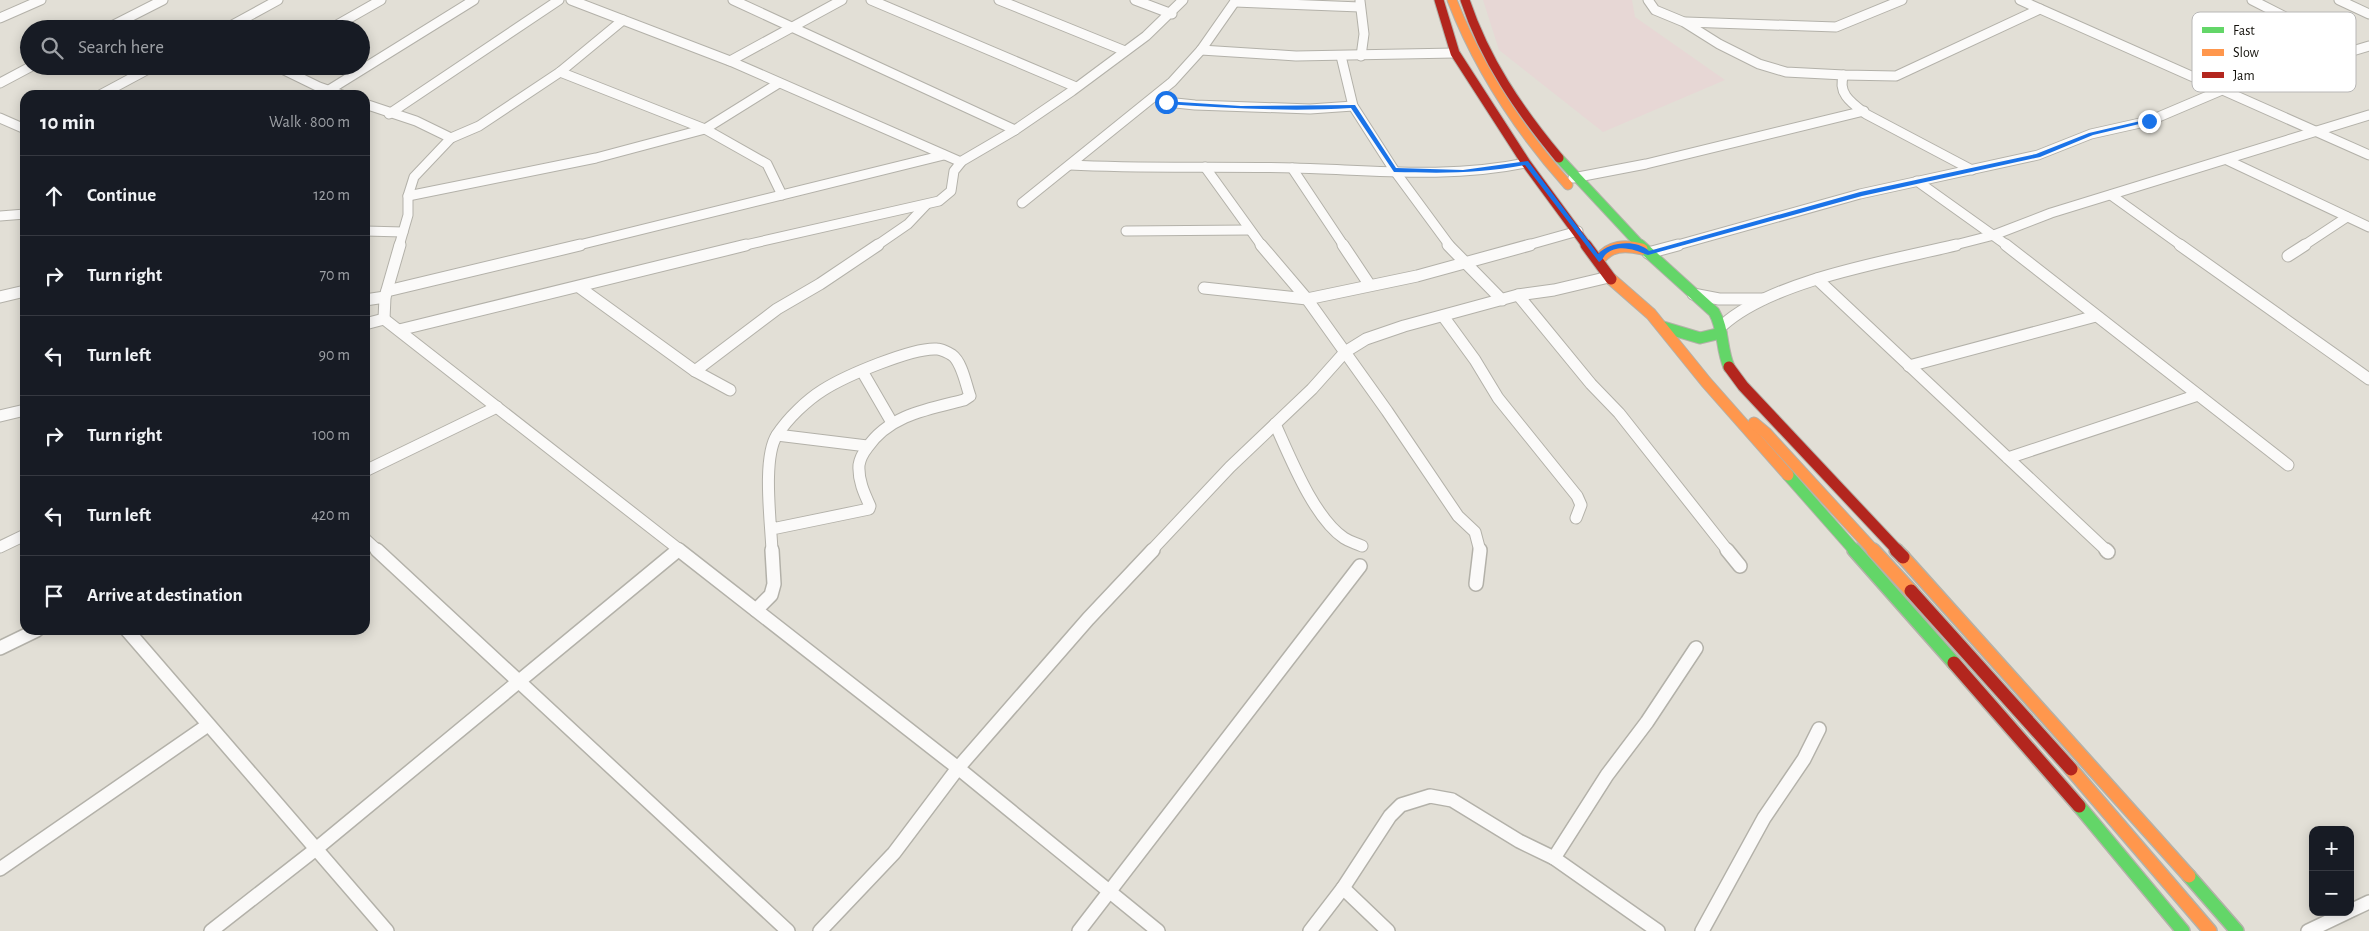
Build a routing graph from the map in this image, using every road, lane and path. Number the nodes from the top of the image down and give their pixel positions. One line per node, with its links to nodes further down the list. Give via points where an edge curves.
1 (41, 0): 28 (street)
2 (163, 0): 29 (street)
3 (278, 0): 30 (street)
4 (381, 0): 31 (street)
5 (474, 0): 43 (street)
6 (559, 0): 64 (street)
7 (570, 0): 32 (street)
8 (733, 0): 34 (street)
9 (842, 0): 34 (street)
10 (871, 0): 54 (street)
11 (999, 0): 38 (street)
12 (1135, 0): 26 (street)
13 (1183, 0): 26 (street)
14 (1439, 0): 39 (main road)
15 (1452, 0): 77 (main road, via 1483,74)
16 (1466, 0): 83 (main road, via 1477,36 1494,71)
17 (1648, 0): 33 (street, via 1655,10)
18 (1902, 0): 33 (street, via 1836,27)
19 (2020, 0): 24 (street)
20 (2252, 0): 25 (street)
21 (2339, 0): 27 (street)
22 (1236, 1): 23 (street); 37 (street)
23 (1360, 4): 41 (street, via 1364,34)
24 (2040, 9): 49 (street, via 1896,76); 50 (street)
25 (2276, 12)
26 (1172, 14): 38 (street)
27 (2369, 14)
28 (0, 18)
29 (124, 20)
30 (241, 20)
31 (346, 20)
32 (623, 20): 42 (street); 45 (street)
33 (1684, 22): 49 (street, via 1719,44 1772,69)
34 (792, 27): 42 (street); 69 (street)
35 (2369, 46): 36 (street)
36 (2356, 49)
37 (1201, 50): 40 (street, via 1276,56); 60 (street)
38 (1126, 51): 54 (street)
39 (1455, 53): 41 (street); 76 (main road)
40 (1341, 56): 41 (street); 62 (street)
41 (1361, 56)
42 (730, 61): 52 (street)
43 (370, 65)
44 (20, 72): 51 (street)
45 (560, 72): 68 (street); 71 (street, via 479,126)
46 (137, 75): 55 (street)
47 (294, 75): 53 (street)
48 (353, 75): 57 (street)
49 (1844, 75): 63 (street, via 1840,82 1842,92)
50 (2192, 77)
51 (0, 83)
52 (779, 83): 68 (street); 72 (street)
53 (318, 87): 56 (street); 57 (street)
54 (1076, 87): 69 (street)
55 (109, 90)
56 (314, 90)
57 (329, 90)
58 (2217, 92): 82 (street, via 2149,121 2091,134 2038,155)
59 (2227, 92): 70 (street)
60 (1158, 94): 62 (street, via 1166,102 1195,106 1310,109); 78 (street)
61 (370, 106): 64 (street)
62 (1353, 106): 81 (street)
63 (1864, 111): 82 (street); 83 (street, via 1646,164)
64 (389, 114): 71 (street, via 416,121)
65 (2369, 115): 70 (street)
66 (0, 118): 67 (street)
67 (20, 127)
68 (704, 129): 85 (street, via 767,164); 87 (street, via 596,158)
69 (1015, 130): 75 (street)
70 (2316, 131): 73 (street); 74 (street)
71 (451, 138): 87 (street, via 414,177)
72 (944, 155): 75 (street); 85 (street)
73 (2369, 155)
74 (2227, 160): 86 (street); 92 (street)
75 (961, 162): 89 (street, via 952,178 950,194)
76 (1526, 163): 81 (street, via 1463,172); 97 (main road)
77 (1545, 163): 100 (main road, via 1606,223); 101 (main road, via 1549,176 1593,236)
78 (1070, 165): 79 (street); 88 (street)
79 (1205, 167): 80 (street); 94 (street)
80 (1292, 168): 81 (street); 108 (street)
81 (1394, 170): 105 (street, via 1444,240)
82 (1972, 170): 84 (street)
83 (1573, 178): 100 (main road)
84 (1917, 182): 99 (street); 102 (street)
85 (782, 195): 112 (street)
86 (2111, 195): 99 (street); 133 (street)
87 (408, 196): 98 (street)
88 (1022, 203)
89 (926, 205): 109 (street, via 809,229); 131 (street, via 908,224 777,309)
90 (20, 214): 91 (street)
91 (0, 216)
92 (2347, 217): 93 (street); 103 (street)
93 (2369, 228)
94 (1249, 230): 96 (street); 117 (street)
95 (370, 231): 98 (street)
96 (1126, 231)
97 (1578, 231): 101 (main road); 105 (street)
98 (403, 232): 112 (street)
99 (1994, 235): 107 (street); 121 (street)
100 (1632, 239): 102 (main road)
101 (1592, 250): 104 (main road)
102 (1645, 251): 104 (main road, via 1629,246 1612,247); 113 (main road)
103 (2288, 256)
104 (1599, 260): 106 (main road)
105 (1464, 262): 108 (street, via 1417,276); 119 (street)
106 (1609, 277): 114 (street); 124 (main road)
107 (1817, 279): 118 (street); 130 (street)
108 (1369, 284): 117 (street)
109 (580, 287): 126 (street); 131 (street)
110 (1204, 288): 117 (street)
111 (20, 292): 115 (street)
112 (386, 294): 116 (street); 122 (street)
113 (1693, 294): 118 (street, via 1719,299); 125 (main road, via 1706,303)
114 (1518, 295): 119 (street); 156 (street, via 1619,413)
115 (0, 297)
116 (370, 299)
117 (1308, 299): 127 (street)
118 (1763, 299): 125 (street, via 1734,315)
119 (1502, 300): 120 (street)
120 (1443, 316): 127 (street, via 1366,339); 147 (street, via 1498,398 1577,496 1581,505)
121 (2096, 316): 130 (street); 135 (street)
122 (384, 319): 123 (street); 126 (street)
123 (370, 323)
124 (1661, 326): 125 (main road, via 1707,338); 128 (main road)
125 (1722, 329): 129 (main road, via 1722,352)
126 (399, 330): 136 (street)
127 (1345, 352): 140 (street); 157 (street, via 1458,516 1478,538)
128 (1692, 364): 141 (main road, via 1704,372 1742,414); 185 (main road, via 2062,786)
129 (1728, 366): 141 (main road, via 1725,374 1728,383 1753,410); 187 (main road, via 2127,803)
130 (1909, 366): 144 (street)
131 (695, 371): 134 (street)
132 (862, 371): 139 (street); 139 (street, via 901,356 938,349 957,361 970,396 968,399); 142 (street, via 822,390)
133 (2369, 379)
134 (730, 390)
135 (2198, 395): 144 (street); 145 (street)
136 (497, 407): 146 (street); 153 (street)
137 (20, 411): 138 (street)
138 (2, 413)
139 (891, 422): 143 (street)
140 (1275, 424): 151 (street, via 1323,514 1345,538); 166 (street, via 1184,515)
141 (1766, 432): 186 (main road, via 2054,750)
142 (777, 435): 143 (street); 148 (street, via 771,448 769,476)
143 (868, 446): 148 (street, via 858,463 860,484 869,509)
144 (2008, 458): 154 (street)
145 (2288, 465)
146 (370, 469)
147 (1576, 518)
148 (772, 528): 158 (street, via 774,584 771,595)
149 (20, 538): 152 (street)
150 (370, 544): 163 (street)
151 (1362, 546)
152 (0, 547)
153 (679, 549): 158 (street); 163 (street)
154 (2108, 552)
155 (1360, 566): 171 (street)
156 (1740, 566)
157 (1476, 584)
158 (756, 610): 166 (street)
159 (27, 635): 161 (street)
160 (131, 635): 164 (street)
161 (0, 648)
162 (1696, 648): 168 (street, via 1607,775)
163 (518, 682): 167 (street); 177 (street)
164 (208, 725): 167 (street); 169 (street)
165 (1819, 729): 184 (street, via 1804,759 1764,818)
166 (958, 768): 171 (street); 178 (street, via 894,853)
167 (316, 849): 175 (street); 176 (street)
168 (1554, 858): 170 (street, via 1519,841 1452,800 1430,796 1401,805 1390,816); 183 (street)
169 (0, 869)
170 (1342, 888): 181 (street); 182 (street)
171 (1110, 891): 179 (street); 180 (street)
172 (2369, 902): 173 (street)
173 (2354, 910)
174 (2340, 916): 188 (street)
175 (211, 931)
176 (387, 931)
177 (788, 931)
178 (820, 931)
179 (1079, 931)
180 (1158, 931)
181 (1310, 931)
182 (1388, 931)
183 (1658, 931)
184 (1702, 931)
185 (2183, 931)
186 (2210, 931)
187 (2237, 931)
188 (2308, 931)

